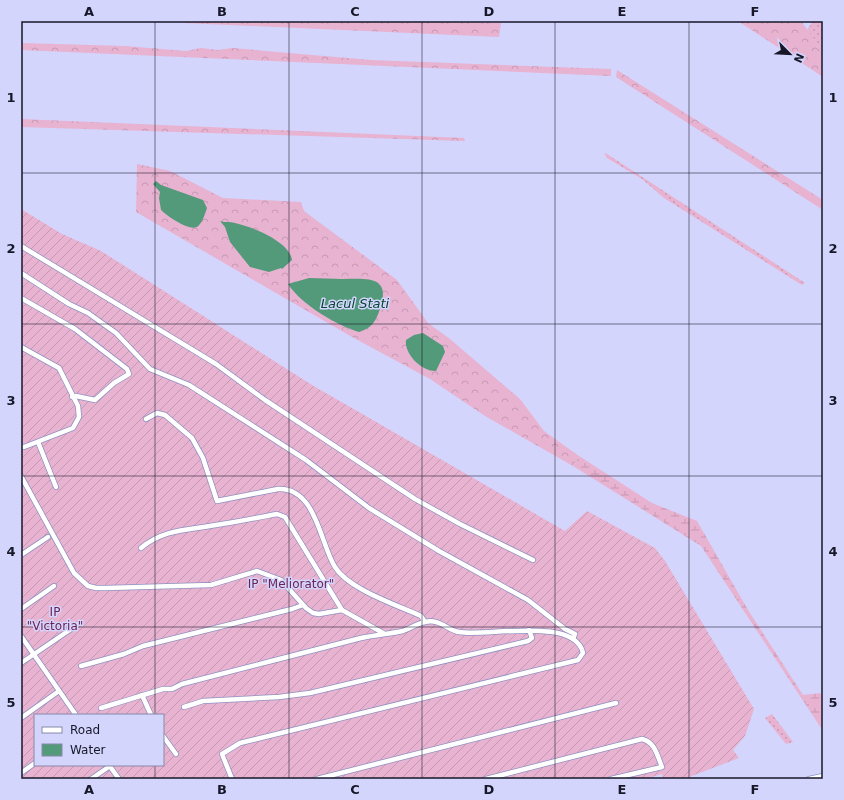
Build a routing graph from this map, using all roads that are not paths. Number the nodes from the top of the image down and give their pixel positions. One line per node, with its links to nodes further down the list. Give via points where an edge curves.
1 (21, 246): 14 (street, via 216,364 265,400 415,499)
2 (21, 273): 24 (street, via 69,304 88,312 116,333 150,369 189,385 306,460 369,508 439,551 528,600 575,634)
3 (21, 298): 5 (street, via 75,329 130,374 114,383 95,400)
4 (21, 347): 5 (street, via 59,368)
5 (72, 397): 7 (street, via 78,406 78,417 73,428)
6 (146, 419): 19 (street, via 157,413 165,415 192,438 203,458 217,501 286,488 296,492 314,516 334,566 341,576 354,585 421,616)
7 (38, 442): 8 (street); 10 (street)
8 (21, 447)
9 (21, 476): 16 (street, via 74,573 88,586 203,586 257,571 281,580)
10 (56, 487)
11 (48, 537): 13 (street)
12 (141, 548): 18 (street, via 160,535 175,530 214,526 276,514 285,517)
13 (21, 555)
14 (533, 560)
15 (54, 586): 17 (street)
16 (303, 605): 18 (street, via 313,613 319,614); 27 (street, via 143,646)
17 (21, 609)
18 (342, 610): 22 (street)
19 (425, 622): 21 (street, via 435,622 457,632 469,633); 22 (street, via 402,631)
20 (80, 623): 25 (street)
21 (529, 630): 24 (street, via 559,632); 31 (street, via 532,638 528,641 310,693 203,701)
22 (383, 633): 29 (street)
23 (21, 636): 25 (street)
24 (573, 639): 44 (street, via 582,647 583,653 578,660 240,743 222,754)
25 (34, 654): 26 (street); 28 (street)
26 (21, 663)
27 (81, 666)
28 (59, 692): 33 (street); 35 (street)
29 (142, 695): 32 (street); 34 (street)
30 (616, 703): 45 (street)
31 (184, 707)
32 (100, 708)
33 (75, 714)
34 (151, 714)
35 (21, 718)
36 (164, 737): 37 (street)
37 (176, 754)
38 (34, 764): 40 (street)
39 (110, 766): 42 (street); 43 (street)
40 (21, 773)
41 (823, 776): 48 (street)
42 (91, 779)
43 (118, 779)
44 (232, 779)
45 (317, 779)
46 (486, 779): 47 (street, via 642,739 653,744 662,766)
47 (611, 779)
48 (809, 779)

